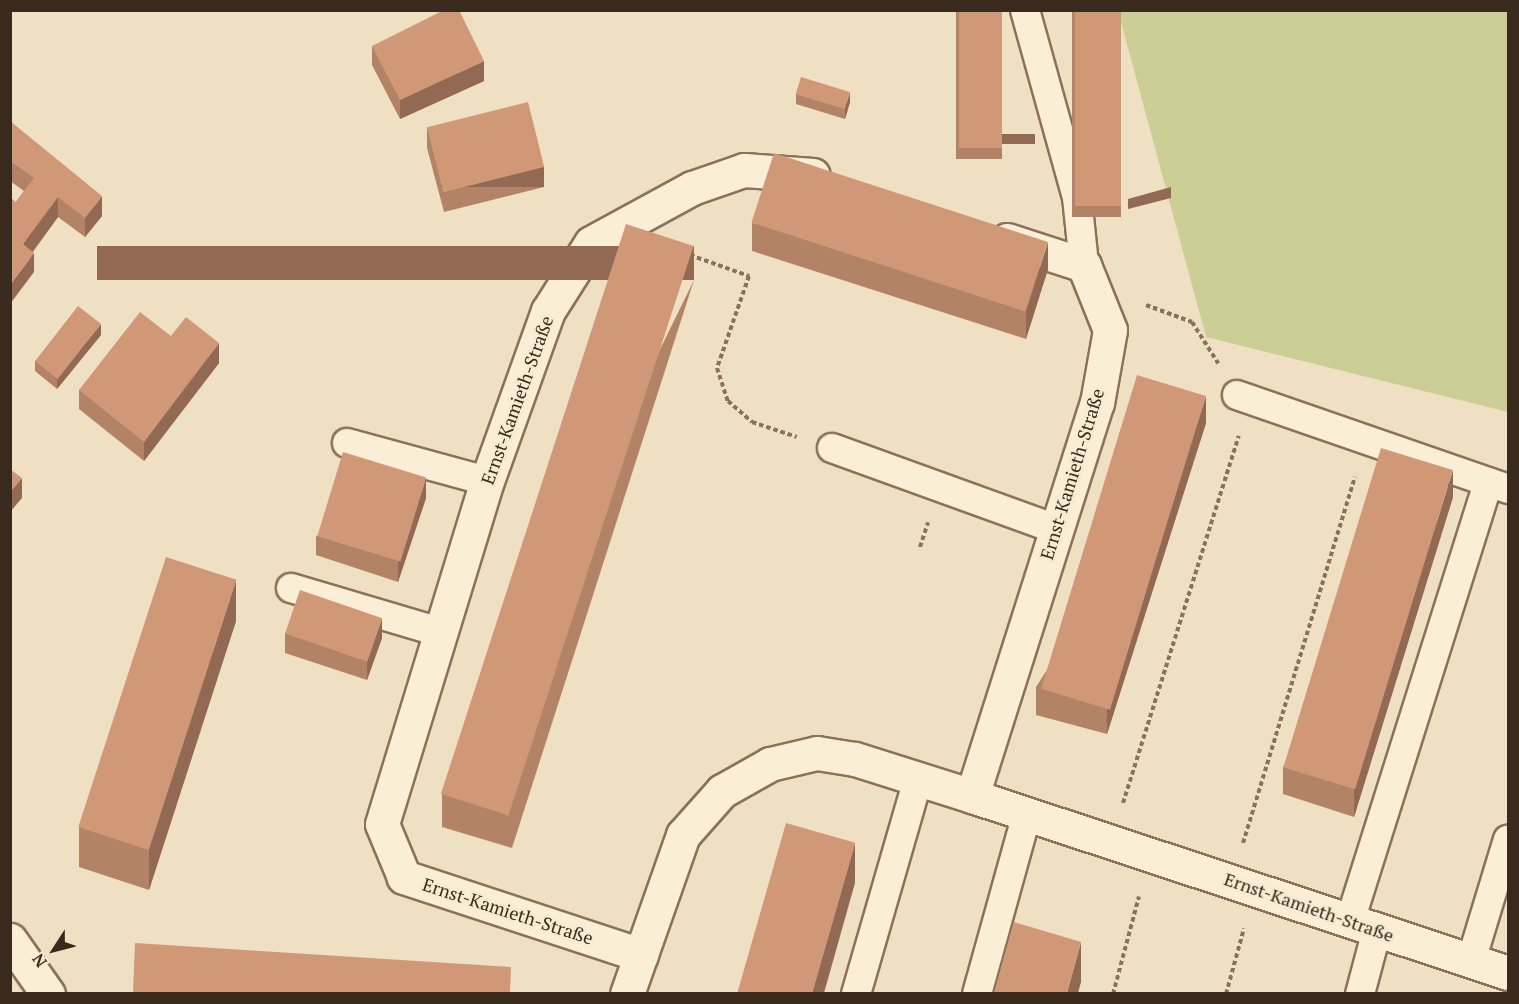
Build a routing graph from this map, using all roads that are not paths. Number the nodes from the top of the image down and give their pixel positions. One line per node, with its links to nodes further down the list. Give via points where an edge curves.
1 (1025, 10): 4 (lane, via 1077,197)
2 (843, 185): 8 (street, Ernst-Kamieth-Straße, via 810,174 744,170 692,188 591,243 549,311)
3 (975, 229): 4 (street)
4 (1084, 265): 10 (street, Ernst-Kamieth-Straße, via 1110,330 1097,403)
5 (1244, 397): 9 (lane)
6 (347, 443): 8 (lane)
7 (832, 448): 10 (lane)
8 (487, 481): 12 (street, Ernst-Kamieth-Straße)
9 (1498, 486): 17 (lane)
10 (1056, 529): 14 (street, Ernst-Kamieth-Straße)
11 (291, 588): 12 (lane)
12 (440, 632): 19 (street, Ernst-Kamieth-Straße, via 382,824 404,877)
13 (918, 779): 14 (street, Ernst-Kamieth-Straße); 19 (street, Ernst-Kamieth-Straße, via 855,759 817,753 770,764 722,791 682,835); 24 (lane)
14 (972, 796): 15 (street, Ernst-Kamieth-Straße)
15 (1027, 814): 17 (street, Ernst-Kamieth-Straße); 25 (lane)
16 (1509, 839): 20 (lane)
17 (1364, 926): 20 (street, Ernst-Kamieth-Straße); 26 (lane)
18 (10, 940): 22 (street)
19 (641, 955): 23 (street, Ernst-Kamieth-Straße)
20 (1471, 962): 21 (street, Ernst-Kamieth-Straße)
21 (1509, 974)
22 (48, 993)
23 (627, 993)
24 (856, 993)
25 (977, 993)
26 (1360, 993)

